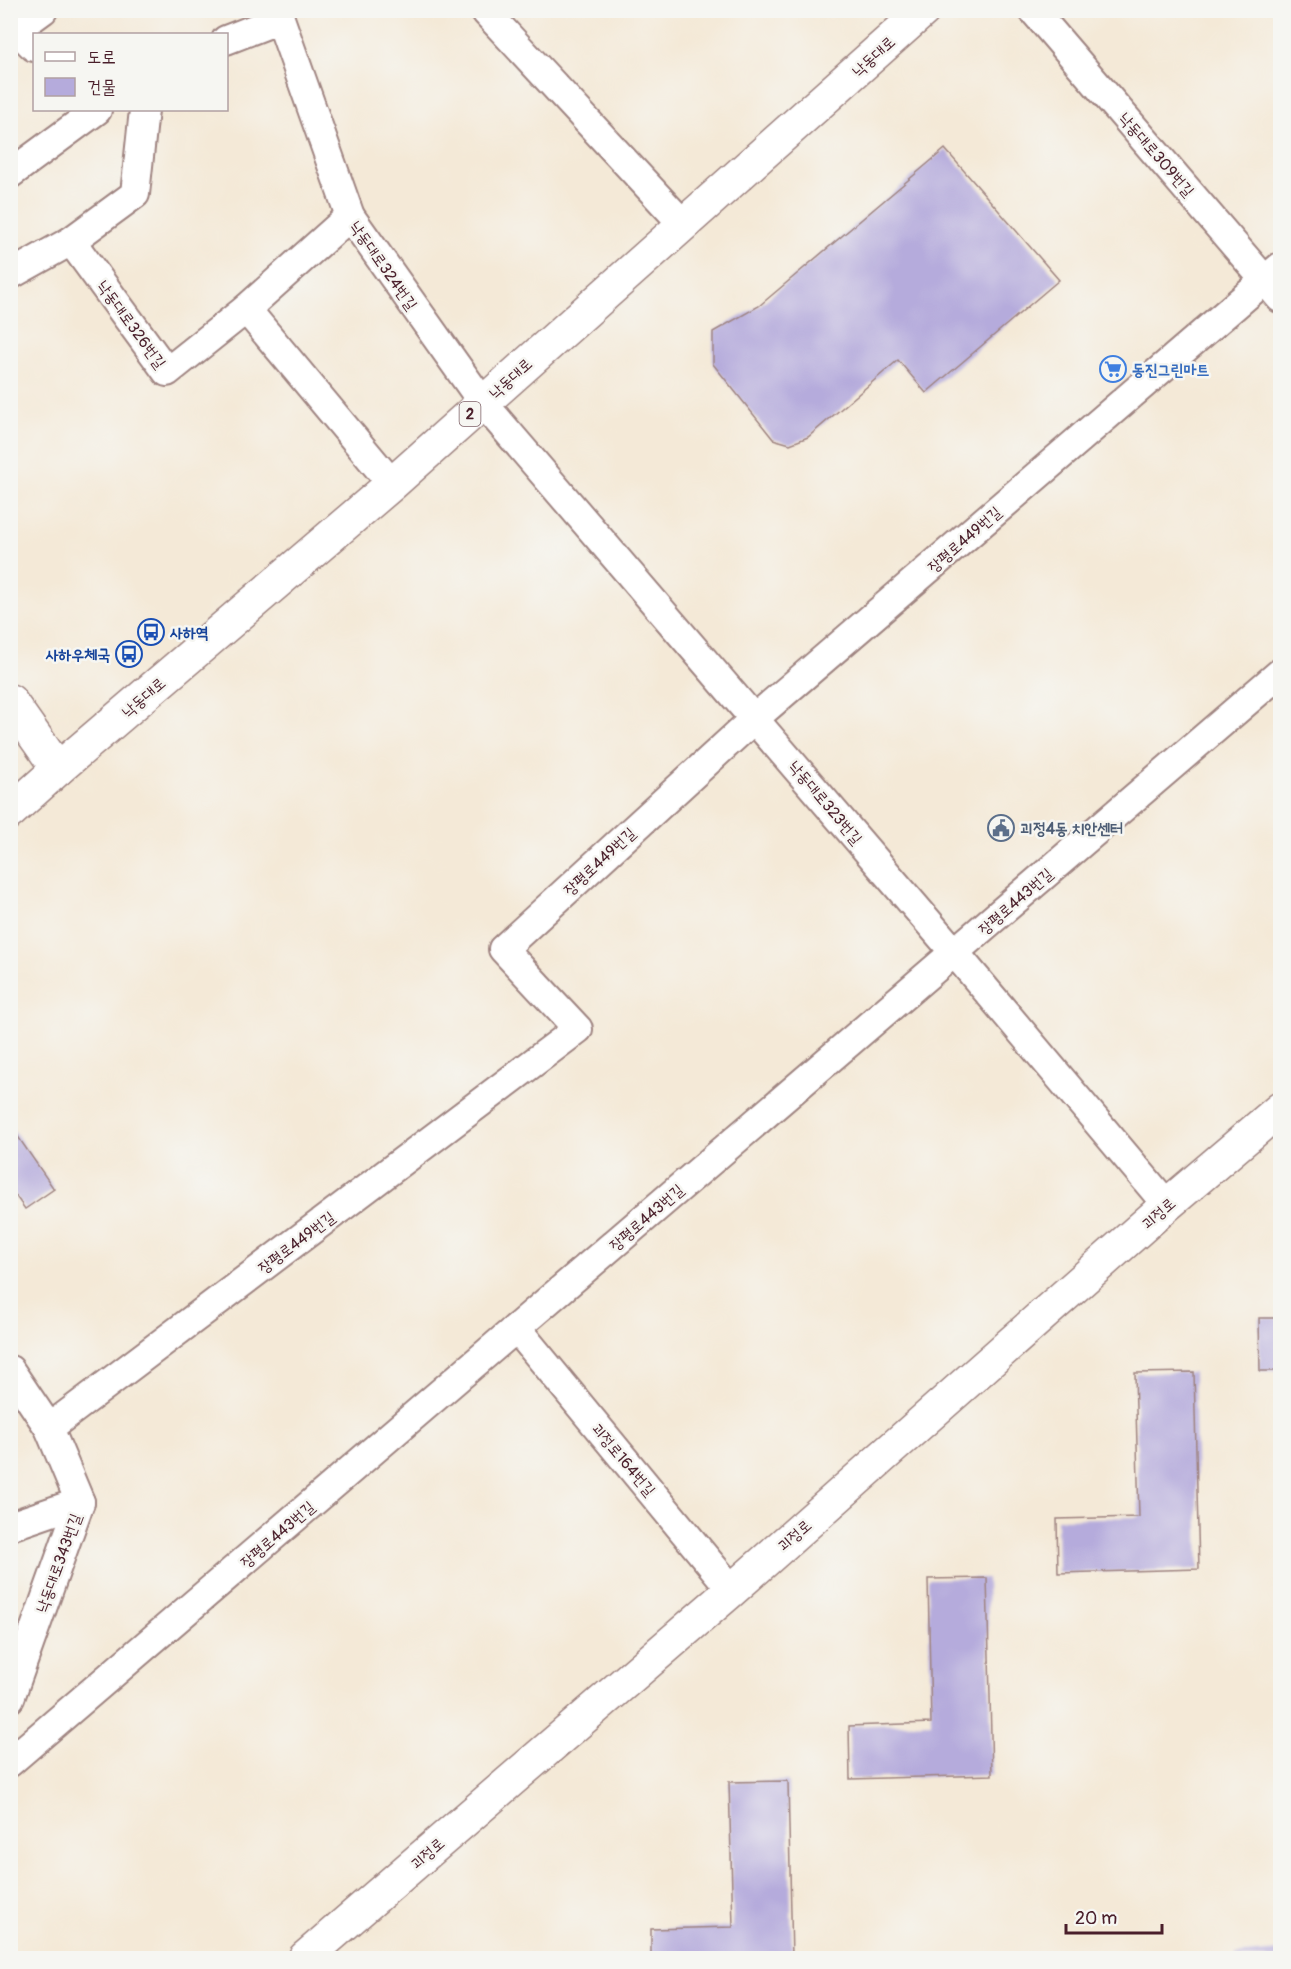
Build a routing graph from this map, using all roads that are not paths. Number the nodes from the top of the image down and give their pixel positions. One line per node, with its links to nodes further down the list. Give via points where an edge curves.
1 (44, 10): 6 (street)
2 (487, 10): 12 (street)
3 (924, 10): 12 (main road, 낙동대로 / 2)
4 (1034, 10): 15 (street, 낙동대로309번길)
5 (278, 15): 7 (street); 11 (street, 낙동대로324번길)
6 (21, 37)
7 (228, 39)
8 (96, 111): 10 (street)
9 (144, 111): 13 (street, via 135,194)
10 (10, 174)
11 (350, 216): 16 (street); 17 (street, 낙동대로324번길)
12 (683, 224): 17 (main road, 낙동대로 / 2)
13 (71, 241): 14 (street); 16 (street, 낙동대로326번길, via 167,372)
14 (10, 275)
15 (1276, 282): 21 (street, 장평로449번길)
16 (246, 309): 18 (street)
17 (483, 403): 18 (main road, 낙동대로 / 2); 21 (street, 낙동대로323번길)
18 (392, 484): 22 (main road, 낙동대로 / 2)
19 (1281, 673): 24 (street, 장평로443번길)
20 (10, 701): 22 (main road)
21 (754, 718): 24 (street, 낙동대로323번길); 29 (street, 장평로449번길, via 503,949 578,1029)
22 (58, 769): 23 (main road, 낙동대로 / 2)
23 (10, 812)
24 (955, 953): 26 (street, 낙동대로323번길); 27 (street, 장평로443번길)
25 (1281, 1108): 26 (main road, 괴정로)
26 (1167, 1205): 32 (main road, 괴정로)
27 (516, 1328): 32 (street, 괴정로164번길); 34 (street, 장평로443번길)
28 (10, 1370): 29 (street, 낙동대로343번길)
29 (49, 1428): 30 (street, 낙동대로343번길)
30 (80, 1502): 31 (street); 33 (street, 낙동대로343번길)
31 (10, 1526)
32 (732, 1590): 35 (main road, 괴정로)
33 (10, 1698)
34 (10, 1761)
35 (305, 1959)

